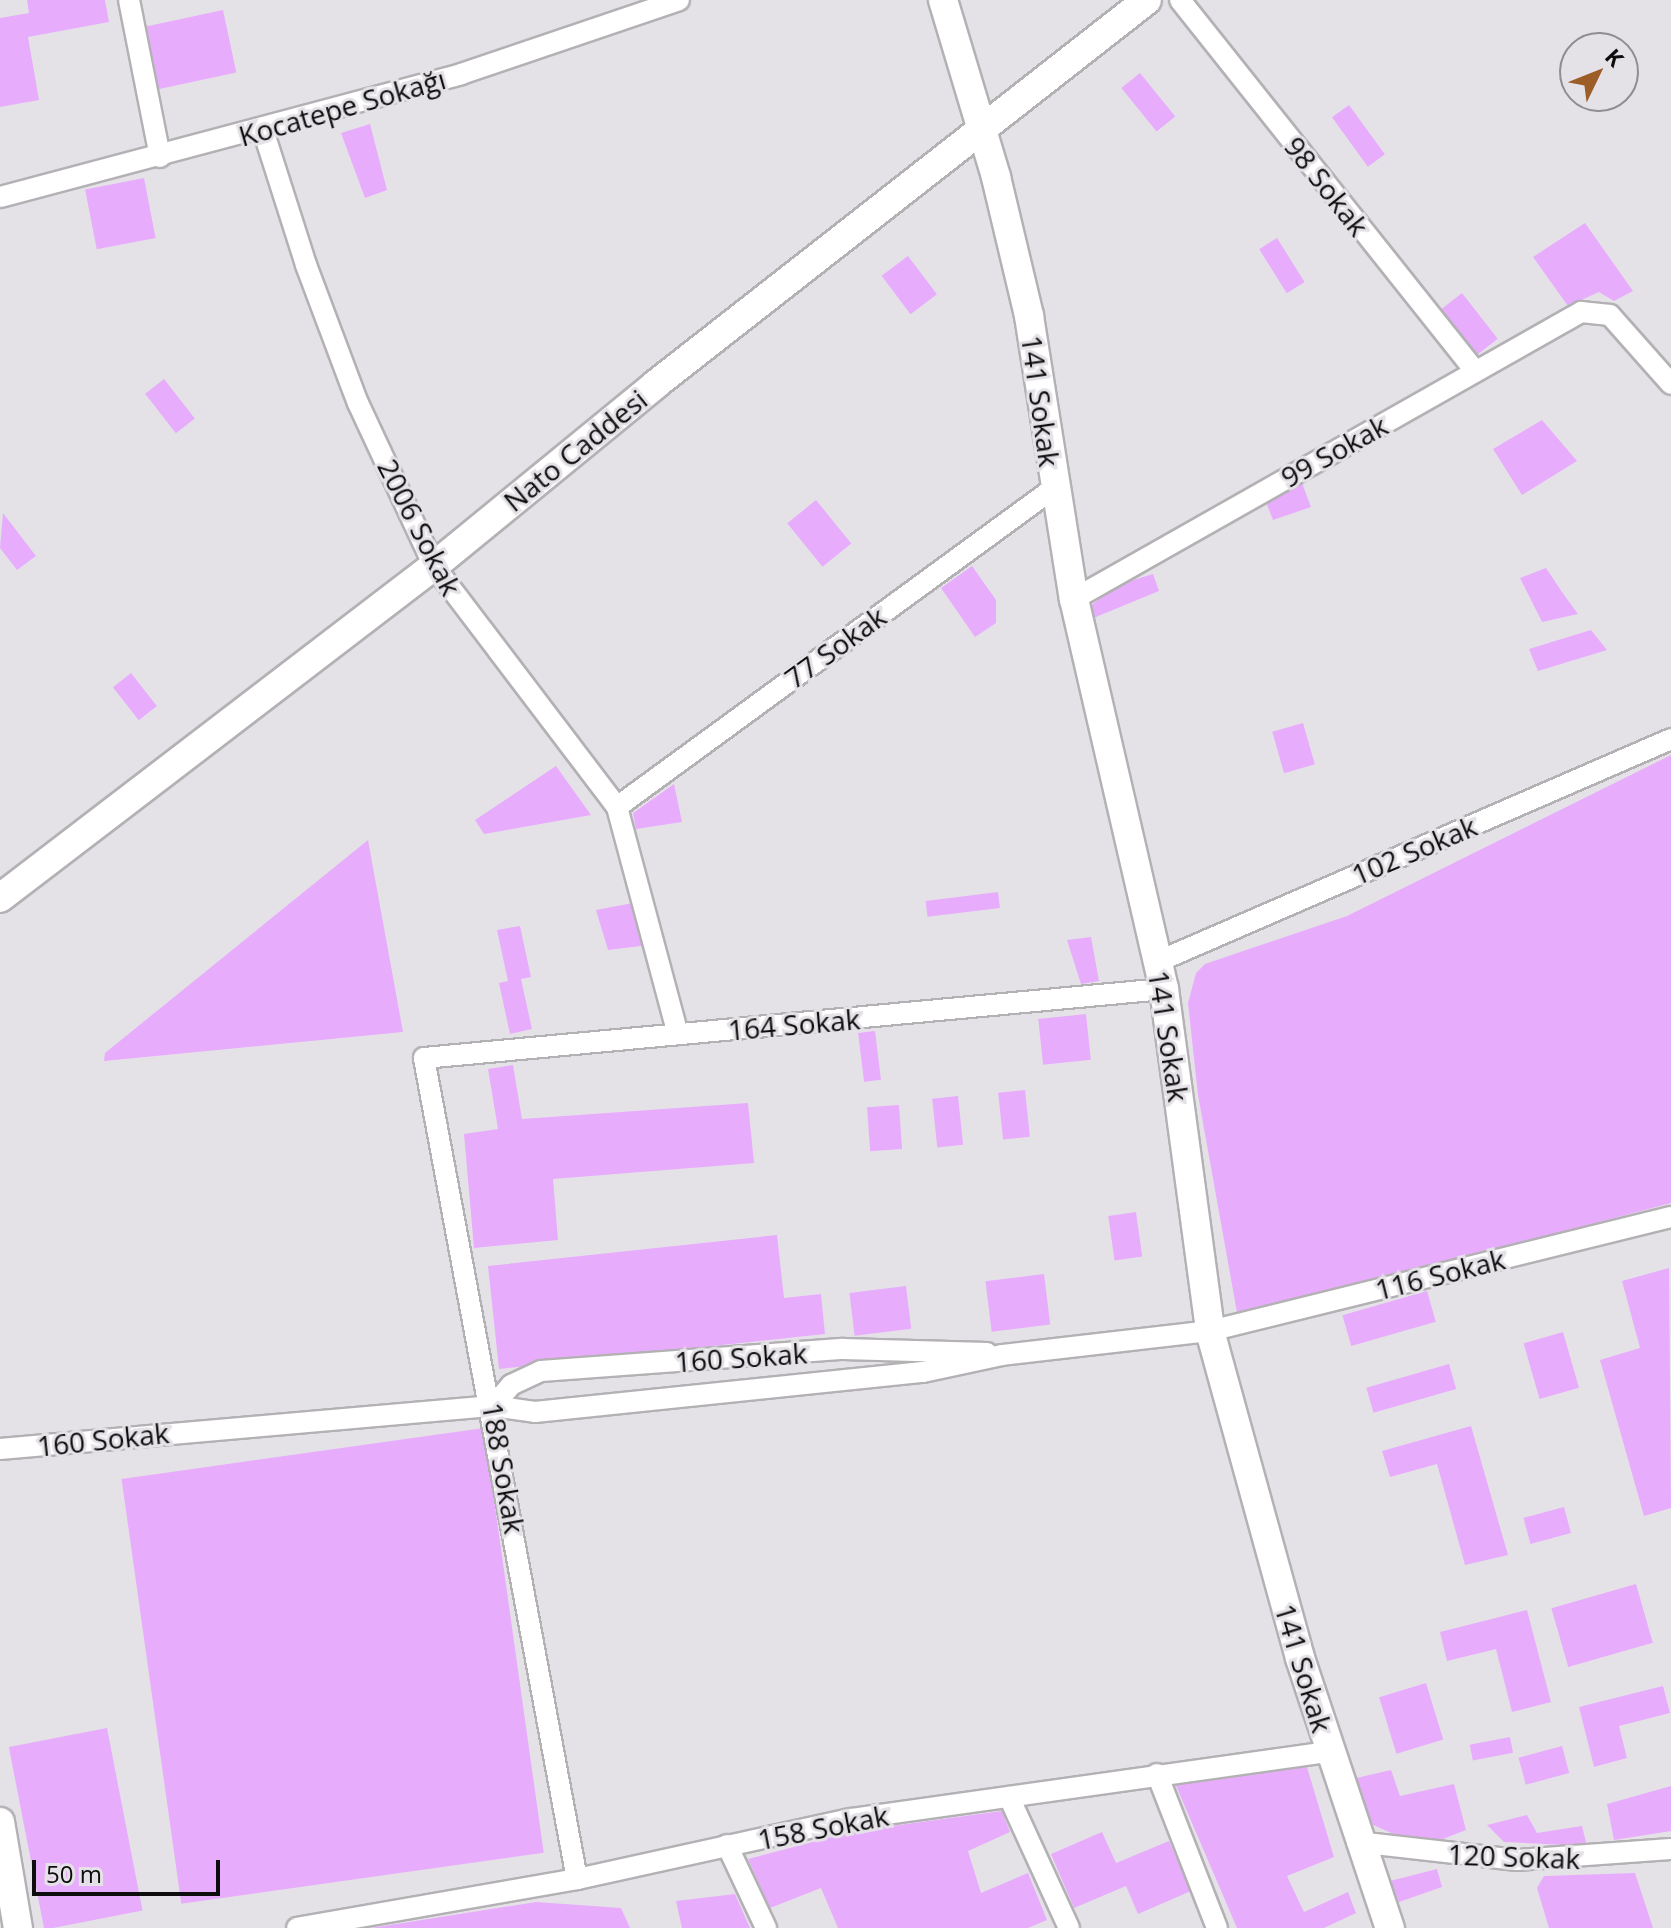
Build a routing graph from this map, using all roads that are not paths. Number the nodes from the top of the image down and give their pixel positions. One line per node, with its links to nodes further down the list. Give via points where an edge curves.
1 (129, 0): 8 (street)
2 (943, 0): 7 (street, 141 Sokak)
3 (1147, 0): 7 (street, Nato Caddesi)
4 (1180, 0): 10 (street, 98 Sokak)
5 (668, 2): 6 (street, Kocatepe Sokağı, via 461,74)
6 (263, 130): 8 (street, Kocatepe Sokağı); 13 (street, 2006 Sokak, via 358,403)
7 (983, 133): 12 (street, 141 Sokak, via 1029,316); 13 (street, Nato Caddesi, via 656,384)
8 (160, 157): 9 (street, Kocatepe Sokağı)
9 (0, 197)
10 (1475, 371): 11 (street, 99 Sokak, via 1572,317 1596,311 1610,315); 14 (street, 99 Sokak)
11 (1671, 384)
12 (1054, 488): 14 (street, 141 Sokak); 16 (street, 77 Sokak)
13 (434, 566): 16 (street, 2006 Sokak); 17 (street, Nato Caddesi)
14 (1074, 599): 18 (street, 141 Sokak)
15 (1671, 739): 18 (street, 102 Sokak)
16 (617, 807): 19 (street, 2006 Sokak)
17 (0, 898)
18 (1161, 975): 19 (street, 164 Sokak); 22 (street, 141 Sokak)
19 (678, 1034): 20 (street, 164 Sokak)
20 (424, 1058): 24 (street, 188 Sokak)
21 (1671, 1217): 22 (street, 116 Sokak)
22 (1210, 1331): 23 (street, 160 Sokak); 26 (street, 141 Sokak)
23 (1002, 1355): 24 (street, 160 Sokak, via 923,1372 557,1410); 24 (street, 160 Sokak, via 843,1349 541,1371 511,1385)
24 (493, 1406): 25 (street, 160 Sokak); 33 (street, 188 Sokak)
25 (0, 1449)
26 (1329, 1752): 27 (street, 158 Sokak); 30 (street, 141 Sokak)
27 (1157, 1774): 28 (street, 158 Sokak); 38 (street)
28 (1009, 1797): 31 (street, 158 Sokak, via 851,1819); 37 (street)
29 (0, 1822): 34 (street)
30 (1357, 1842): 32 (street, 120 Sokak, via 1517,1860); 39 (street, 141 Sokak)
31 (727, 1845): 33 (street, 158 Sokak); 36 (street)
32 (1671, 1849)
33 (577, 1879): 35 (street, 158 Sokak)
34 (18, 1928)
35 (297, 1928)
36 (766, 1928)
37 (1069, 1928)
38 (1217, 1928)
39 (1390, 1928)

